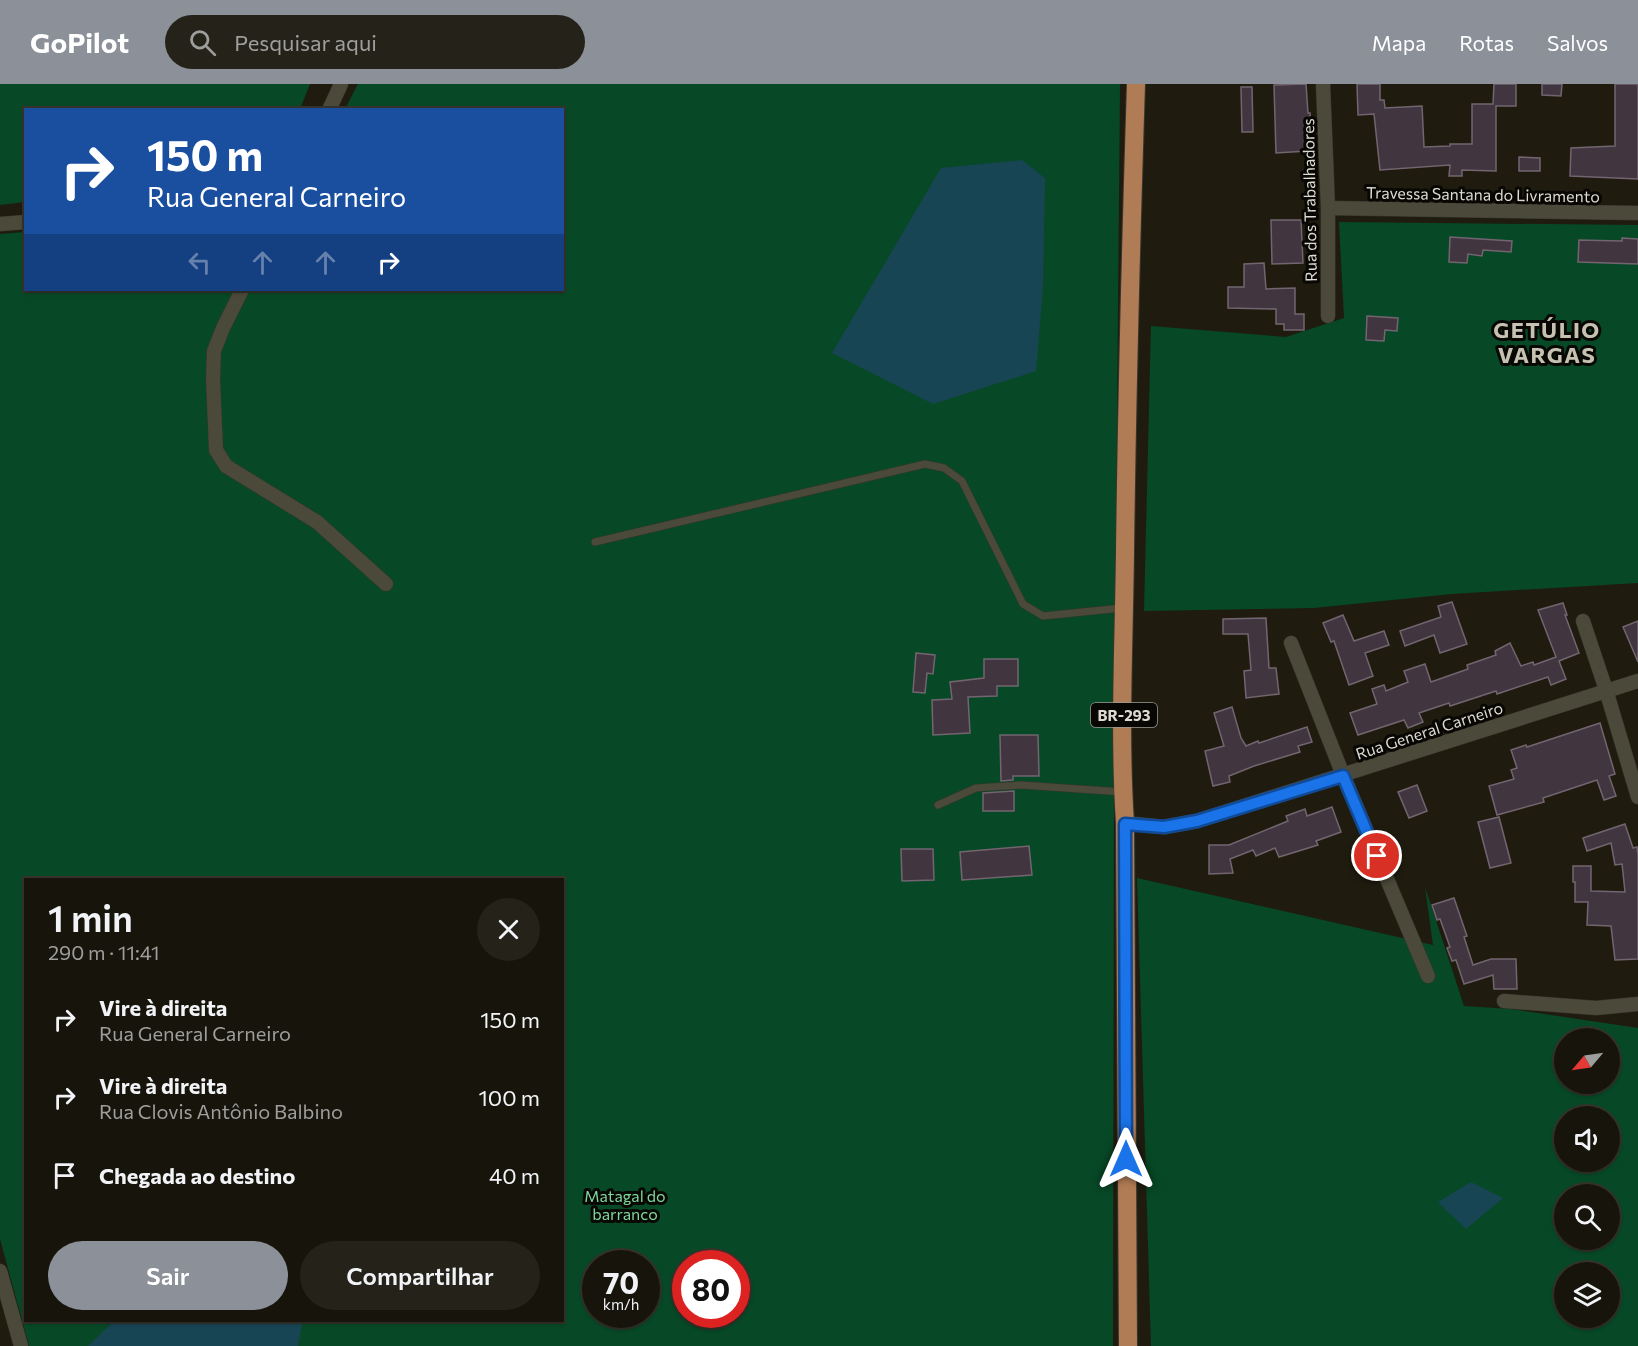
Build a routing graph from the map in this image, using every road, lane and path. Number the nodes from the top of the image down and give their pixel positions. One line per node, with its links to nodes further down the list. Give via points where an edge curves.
1 (341, 84): 4 (street)
2 (1136, 84): 13 (highway, BR-293)
3 (1323, 84): 5 (street, Rua dos Trabalhadores)
4 (330, 108)
5 (1328, 208): 6 (street, Travessa Santana do Livramento); 10 (street, Rua dos Trabalhadores)
6 (1638, 213)
7 (24, 222): 8 (street)
8 (0, 224)
9 (242, 291): 12 (street, via 214,351 216,450 226,466 317,522)
10 (1328, 316)
11 (595, 542): 13 (lane, via 925,464 944,468 962,482 1023,604 1043,616)
12 (386, 584)
13 (1124, 608): 19 (highway, BR-293)
14 (1583, 621): 17 (street)
15 (1291, 643): 18 (street)
16 (1638, 681): 17 (street, Rua General Carneiro)
17 (1606, 690): 18 (street, Rua General Carneiro); 20 (street)
18 (1343, 776): 22 (street, Rua General Carneiro, via 1197,821 1164,827); 23 (street)
19 (1123, 792): 21 (lane, via 1021,785 976,788); 22 (highway, BR-293)
20 (1638, 797)
21 (938, 805)
22 (1125, 824): 28 (highway, BR-293)
23 (1428, 976)
24 (1504, 1001): 25 (street, via 1596,1008)
25 (1638, 1004)
26 (0, 1271): 27 (street)
27 (21, 1346)
28 (1128, 1346)

